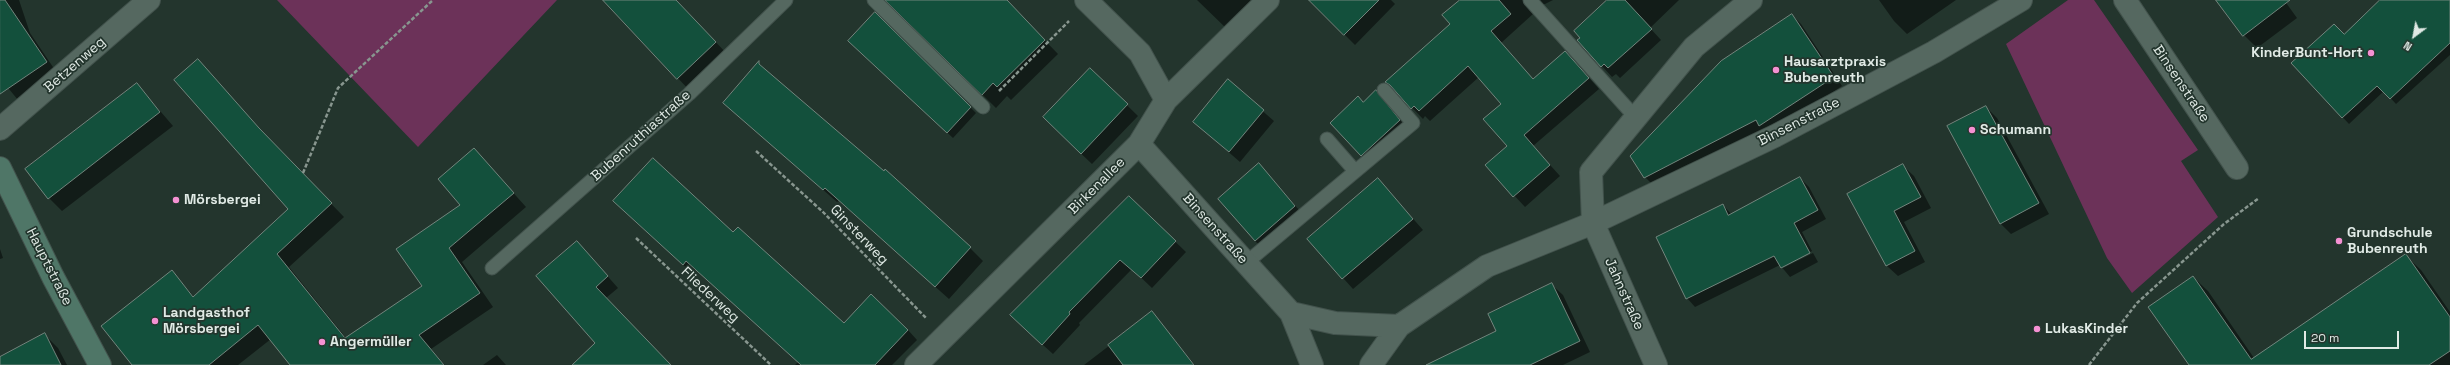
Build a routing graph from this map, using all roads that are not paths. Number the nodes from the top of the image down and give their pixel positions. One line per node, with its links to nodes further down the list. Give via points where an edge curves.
1 (149, 0): 14 (street, Betzenweg)
2 (786, 0): 22 (lane, Bubenruthiastraße, via 689,94)
3 (874, 0): 12 (lane)
4 (1268, 0): 11 (street, Birkenallee)
5 (1530, 0): 13 (lane)
6 (1751, 0): 13 (street, via 1694,47)
7 (2021, 0): 20 (street, Binsenstraße, via 1934,52 1775,136)
8 (2125, 0): 18 (street, Binsenstraße)
9 (1087, 1): 11 (street, via 1140,53)
10 (1384, 90): 19 (lane, via 1413,123)
11 (1166, 100): 16 (street, Birkenallee)
12 (983, 107)
13 (1636, 118): 20 (street, via 1591,172)
14 (0, 129)
15 (1327, 139): 19 (lane)
16 (1139, 144): 21 (street, Binsenstraße); 26 (street, Birkenallee)
17 (0, 168): 25 (street, Hauptstraße, via 53,277)
18 (2237, 168)
19 (1355, 171): 21 (lane)
20 (1593, 223): 24 (street, Binsenstraße, via 1487,266); 29 (street, Jahnstraße)
21 (1246, 263): 23 (street, Binsenstraße)
22 (492, 268)
23 (1291, 313): 24 (street, via 1335,323); 27 (street, Binsenstraße)
24 (1399, 326): 28 (street, Binsenstraße)
25 (100, 365)
26 (916, 365)
27 (1312, 365)
28 (1371, 365)
29 (1656, 365)

